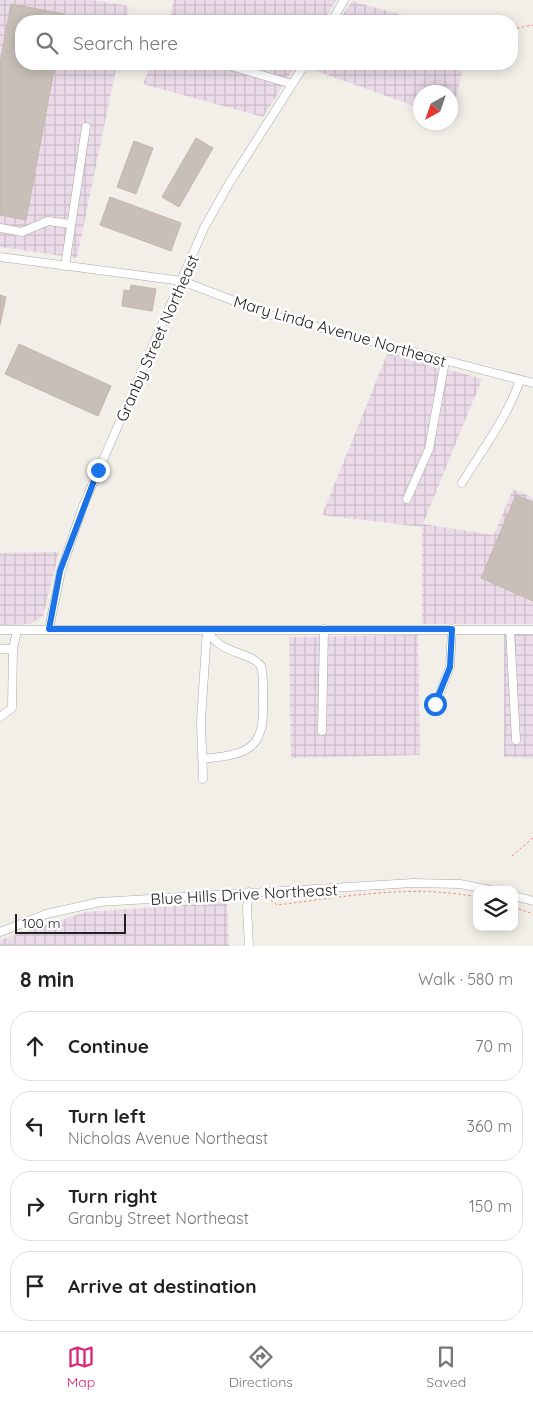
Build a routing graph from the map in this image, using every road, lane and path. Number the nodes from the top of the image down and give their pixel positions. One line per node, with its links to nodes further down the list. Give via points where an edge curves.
1 (344, 0): 2 (street)
2 (335, 15)
3 (533, 25): 4 (path)
4 (518, 28)
5 (244, 70): 7 (street)
6 (301, 70): 7 (street, Granby Street Northeast)
7 (292, 84): 13 (street, Granby Street Northeast, via 216,204)
8 (86, 127): 9 (street)
9 (70, 224): 10 (street, via 48,221 22,232); 12 (street)
10 (0, 228)
11 (0, 257): 12 (street, Mary Linda Avenue Northeast)
12 (65, 266): 13 (street, Mary Linda Avenue Northeast)
13 (182, 281): 14 (street, Mary Linda Avenue Northeast, via 271,315); 20 (street, Granby Street Northeast, via 83,506 60,571)
14 (445, 360): 15 (street, Mary Linda Avenue Northeast); 18 (street, via 428,448)
15 (520, 380): 16 (street, Mary Linda Avenue Northeast); 17 (street, via 507,412)
16 (533, 383)
17 (462, 483)
18 (407, 499)
19 (324, 628): 21 (street); 24 (street); 31 (street)
20 (49, 629): 23 (street); 24 (street)
21 (452, 629): 25 (street); 29 (street, via 450,667)
22 (0, 630): 23 (street)
23 (17, 630): 27 (street)
24 (207, 630): 33 (street); 33 (street, via 220,644 254,659 261,666 264,712 261,732 252,748 239,754)
25 (510, 630): 26 (street); 32 (street)
26 (533, 630)
27 (13, 649): 28 (street); 30 (street, via 12,708)
28 (0, 650)
29 (433, 711)
30 (0, 717)
31 (322, 731)
32 (516, 740)
33 (203, 759): 34 (street)
34 (203, 779)
35 (533, 838): 36 (path)
36 (512, 856)
37 (473, 887): 39 (street, Blue Hills Drive Northeast, via 435,883)
38 (249, 892): 39 (street, Blue Hills Drive Northeast); 45 (street, Blue Hills Drive Northeast, via 94,903 46,914); 46 (street)
39 (264, 892): 40 (path, via 276,905 383,893 427,892)
40 (473, 897)
41 (518, 897): 42 (street)
42 (533, 901)
43 (518, 908): 44 (path)
44 (533, 914)
45 (0, 932)
46 (249, 946)

